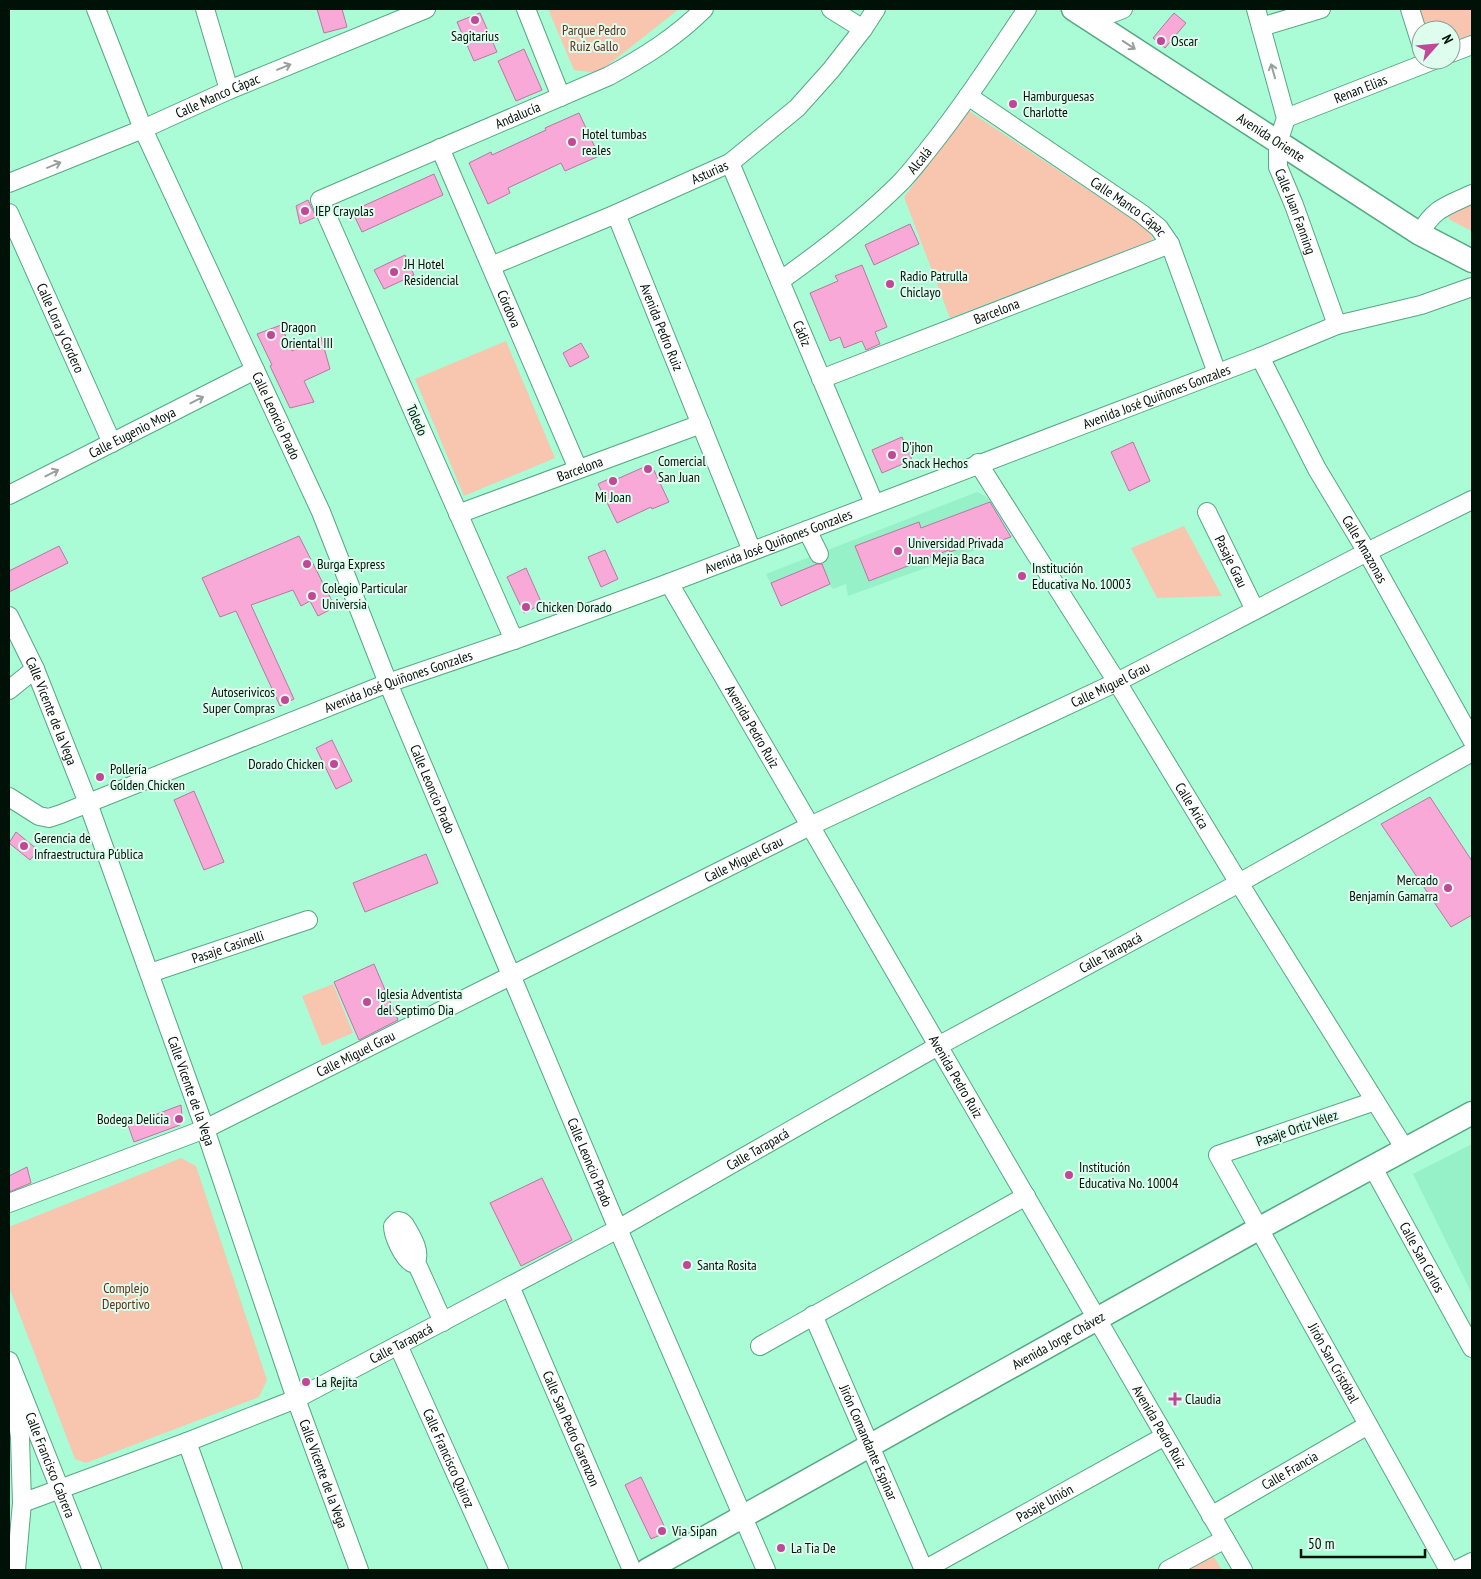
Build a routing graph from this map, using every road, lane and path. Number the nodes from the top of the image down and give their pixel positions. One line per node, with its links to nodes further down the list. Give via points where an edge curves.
1 (96, 9): 21 (street, Calle Leoncio Prado)
2 (205, 9): 17 (street)
3 (426, 9): 17 (street, Calle Manco Cápac, one-way to 3)
4 (526, 9): 19 (street)
5 (704, 9): 19 (street, Andalucía, via 642,58)
6 (831, 9): 15 (street)
7 (876, 9): 15 (street, Asturias)
8 (1027, 9): 18 (street, Alcalá)
9 (1073, 9): 13 (main road, Avenida Oriente)
10 (1123, 9): 13 (street)
11 (1256, 9): 14 (street)
12 (1321, 9): 14 (street)
13 (1092, 21): 22 (main road, Avenida Oriente, one-way to 22)
14 (1261, 27): 20 (street, one-way to 14)
15 (863, 30): 24 (street, Asturias, via 797,108)
16 (1411, 68): 20 (street, Renan Elias)
17 (229, 90): 21 (street, Calle Manco Cápac)
18 (968, 96): 31 (street, Calle Manco Cápac, via 1142,214 1159,228); 34 (street, Alcalá, via 901,182 837,239)
19 (561, 97): 23 (street, Andalucía)
20 (1286, 118): 22 (street, Calle Juan Fanning)
21 (143, 129): 25 (street, Calle Manco Cápac, one-way to 21); 38 (street, Calle Leoncio Prado)
22 (1278, 143): 30 (main road, Avenida Oriente); 36 (street, Calle Juan Fanning, via 1278,167)
23 (440, 148): 27 (street, Andalucía); 33 (street, Córdova)
24 (730, 163): 29 (street, Asturias); 34 (street, Cádiz)
25 (9, 183)
26 (1472, 194): 30 (street, via 1438,209 1426,221)
27 (320, 200): 49 (street, Toledo)
28 (9, 213): 42 (street, Calle Lora y Cordero)
29 (616, 214): 33 (street, Asturias); 41 (street, Avenida Pedro Ruiz)
30 (1420, 234): 32 (main road, Avenida Oriente)
31 (1170, 244): 39 (street, Calle Manco Cápac); 40 (street, Barcelona)
32 (1472, 260)
33 (491, 266): 44 (street, Córdova)
34 (780, 281): 40 (street, Cádiz)
35 (1472, 287): 36 (street, Avenida José Quiñones Gonzales, via 1422,304)
36 (1337, 325): 37 (street, Avenida José Quiñones Gonzales)
37 (1260, 357): 39 (street, Avenida José Quiñones Gonzales); 52 (street, Calle Amazonas, via 1317,469)
38 (255, 370): 42 (street, Calle Eugenio Moya, one-way to 38); 60 (street, Calle Leoncio Prado, via 321,512)
39 (1218, 373): 43 (street, Avenida José Quiñones Gonzales)
40 (821, 379): 47 (street, Cádiz)
41 (701, 424): 44 (street, Barcelona); 51 (street, Avenida Pedro Ruiz)
42 (112, 442): 45 (street, Calle Eugenio Moya, one-way to 42)
43 (978, 463): 47 (street, Avenida José Quiñones Gonzales); 59 (street, Calle Arica)
44 (578, 469): 49 (street, Barcelona)
45 (9, 495)
46 (1472, 500): 52 (street, Calle Miguel Grau)
47 (874, 503): 50 (street, Avenida José Quiñones Gonzales)
48 (1207, 512): 55 (street, Pasaje Grau)
49 (458, 514): 57 (street, Toledo)
50 (807, 530): 51 (street, Avenida José Quiñones Gonzales); 53 (street)
51 (752, 551): 54 (street, Avenida José Quiñones Gonzales)
52 (1367, 552): 55 (street, Calle Miguel Grau); 62 (street, Calle Amazonas)
53 (818, 554)
54 (669, 583): 57 (street, Avenida José Quiñones Gonzales); 66 (street, Avenida Pedro Ruiz)
55 (1255, 610): 59 (street, Calle Miguel Grau)
56 (9, 616): 58 (street, Calle Vicente de la Vega)
57 (514, 640): 60 (street, Avenida José Quiñones Gonzales)
58 (36, 669): 61 (street); 65 (street, Calle Vicente de la Vega)
59 (1117, 682): 66 (street, Calle Miguel Grau); 67 (street, Calle Arica)
60 (388, 683): 65 (street, Avenida José Quiñones Gonzales); 70 (street, Calle Leoncio Prado)
61 (9, 690)
62 (1472, 740)
63 (1472, 752): 67 (street, Calle Tarapacá)
64 (9, 798): 65 (street, Avenida José Quiñones Gonzales, via 29,811 49,818)
65 (88, 803): 69 (street, Calle Vicente de la Vega)
66 (810, 826): 70 (street, Calle Miguel Grau); 71 (street, Avenida Pedro Ruiz)
67 (1239, 882): 71 (street, Calle Tarapacá); 72 (street, Calle Arica)
68 (308, 920): 69 (street, Pasaje Casinelli)
69 (150, 973): 74 (street, Calle Vicente de la Vega)
70 (511, 975): 74 (street, Calle Miguel Grau); 80 (street, Calle Leoncio Prado)
71 (938, 1046): 78 (street, Avenida Pedro Ruiz); 80 (street, Calle Tarapacá)
72 (1375, 1101): 75 (street, Calle Arica); 76 (street, Pasaje Ortiz Vélez)
73 (1472, 1113): 75 (main road, Avenida Jorge Chávez)
74 (205, 1129): 79 (street, Calle Miguel Grau); 91 (street, Calle Vicente de la Vega)
75 (1405, 1149): 77 (main road, Avenida Jorge Chávez)
76 (1218, 1155): 81 (street, Jirón San Cristóbal)
77 (1372, 1166): 81 (main road, Avenida Jorge Chávez); 89 (street, Calle San Carlos)
78 (1026, 1196): 84 (street); 85 (street, Avenida Pedro Ruiz)
79 (9, 1203)
80 (618, 1229): 83 (street, Calle Tarapacá); 98 (street, Calle Leoncio Prado)
81 (1258, 1229): 85 (main road, Avenida Jorge Chávez); 92 (street, Jirón San Cristóbal)
82 (416, 1262): 86 (street)
83 (510, 1286): 86 (street, Calle Tarapacá); 107 (street, Calle San Pedro Garenzon)
84 (813, 1315): 88 (street); 95 (street, Jirón Comandante Espinar)
85 (1098, 1319): 93 (street, Avenida Pedro Ruiz); 95 (main road, Avenida Jorge Chávez)
86 (443, 1322): 87 (street, Calle Tarapacá)
87 (398, 1345): 91 (street, Calle Tarapacá); 106 (street, Calle Francisco Quiroz)
88 (760, 1346)
89 (1472, 1348)
90 (10, 1365): 96 (street, Calle Francisco Cabrera); 97 (street, via 20,1437)
91 (296, 1399): 94 (street, Calle Tarapacá); 105 (street, Calle Vicente de la Vega)
92 (1368, 1425): 99 (street, Calle Francia); 113 (street, Jirón San Cristóbal)
93 (1165, 1436): 99 (street, Avenida Pedro Ruiz); 110 (street, Pasaje Unión)
94 (187, 1442): 96 (street, Calle Tarapacá); 104 (street)
95 (869, 1445): 98 (main road, Avenida Jorge Chávez); 110 (street, Jirón Comandante Espinar)
96 (59, 1489): 97 (street, Calle Tarapacá); 103 (street, Calle Francisco Cabrera)
97 (22, 1503): 102 (street)
98 (742, 1516): 108 (main road, Avenida Jorge Chávez); 109 (street, Calle Leoncio Prado)
99 (1211, 1516): 100 (street, Avenida Pedro Ruiz)
100 (1225, 1539): 111 (street); 112 (street, Avenida Pedro Ruiz)
101 (1472, 1562): 114 (street)
102 (16, 1570)
103 (92, 1570)
104 (234, 1570)
105 (359, 1570)
106 (499, 1570)
107 (632, 1570)
108 (648, 1570)
109 (766, 1570)
110 (924, 1570)
111 (1168, 1570)
112 (1243, 1570)
113 (1449, 1570)
114 (1456, 1570)

